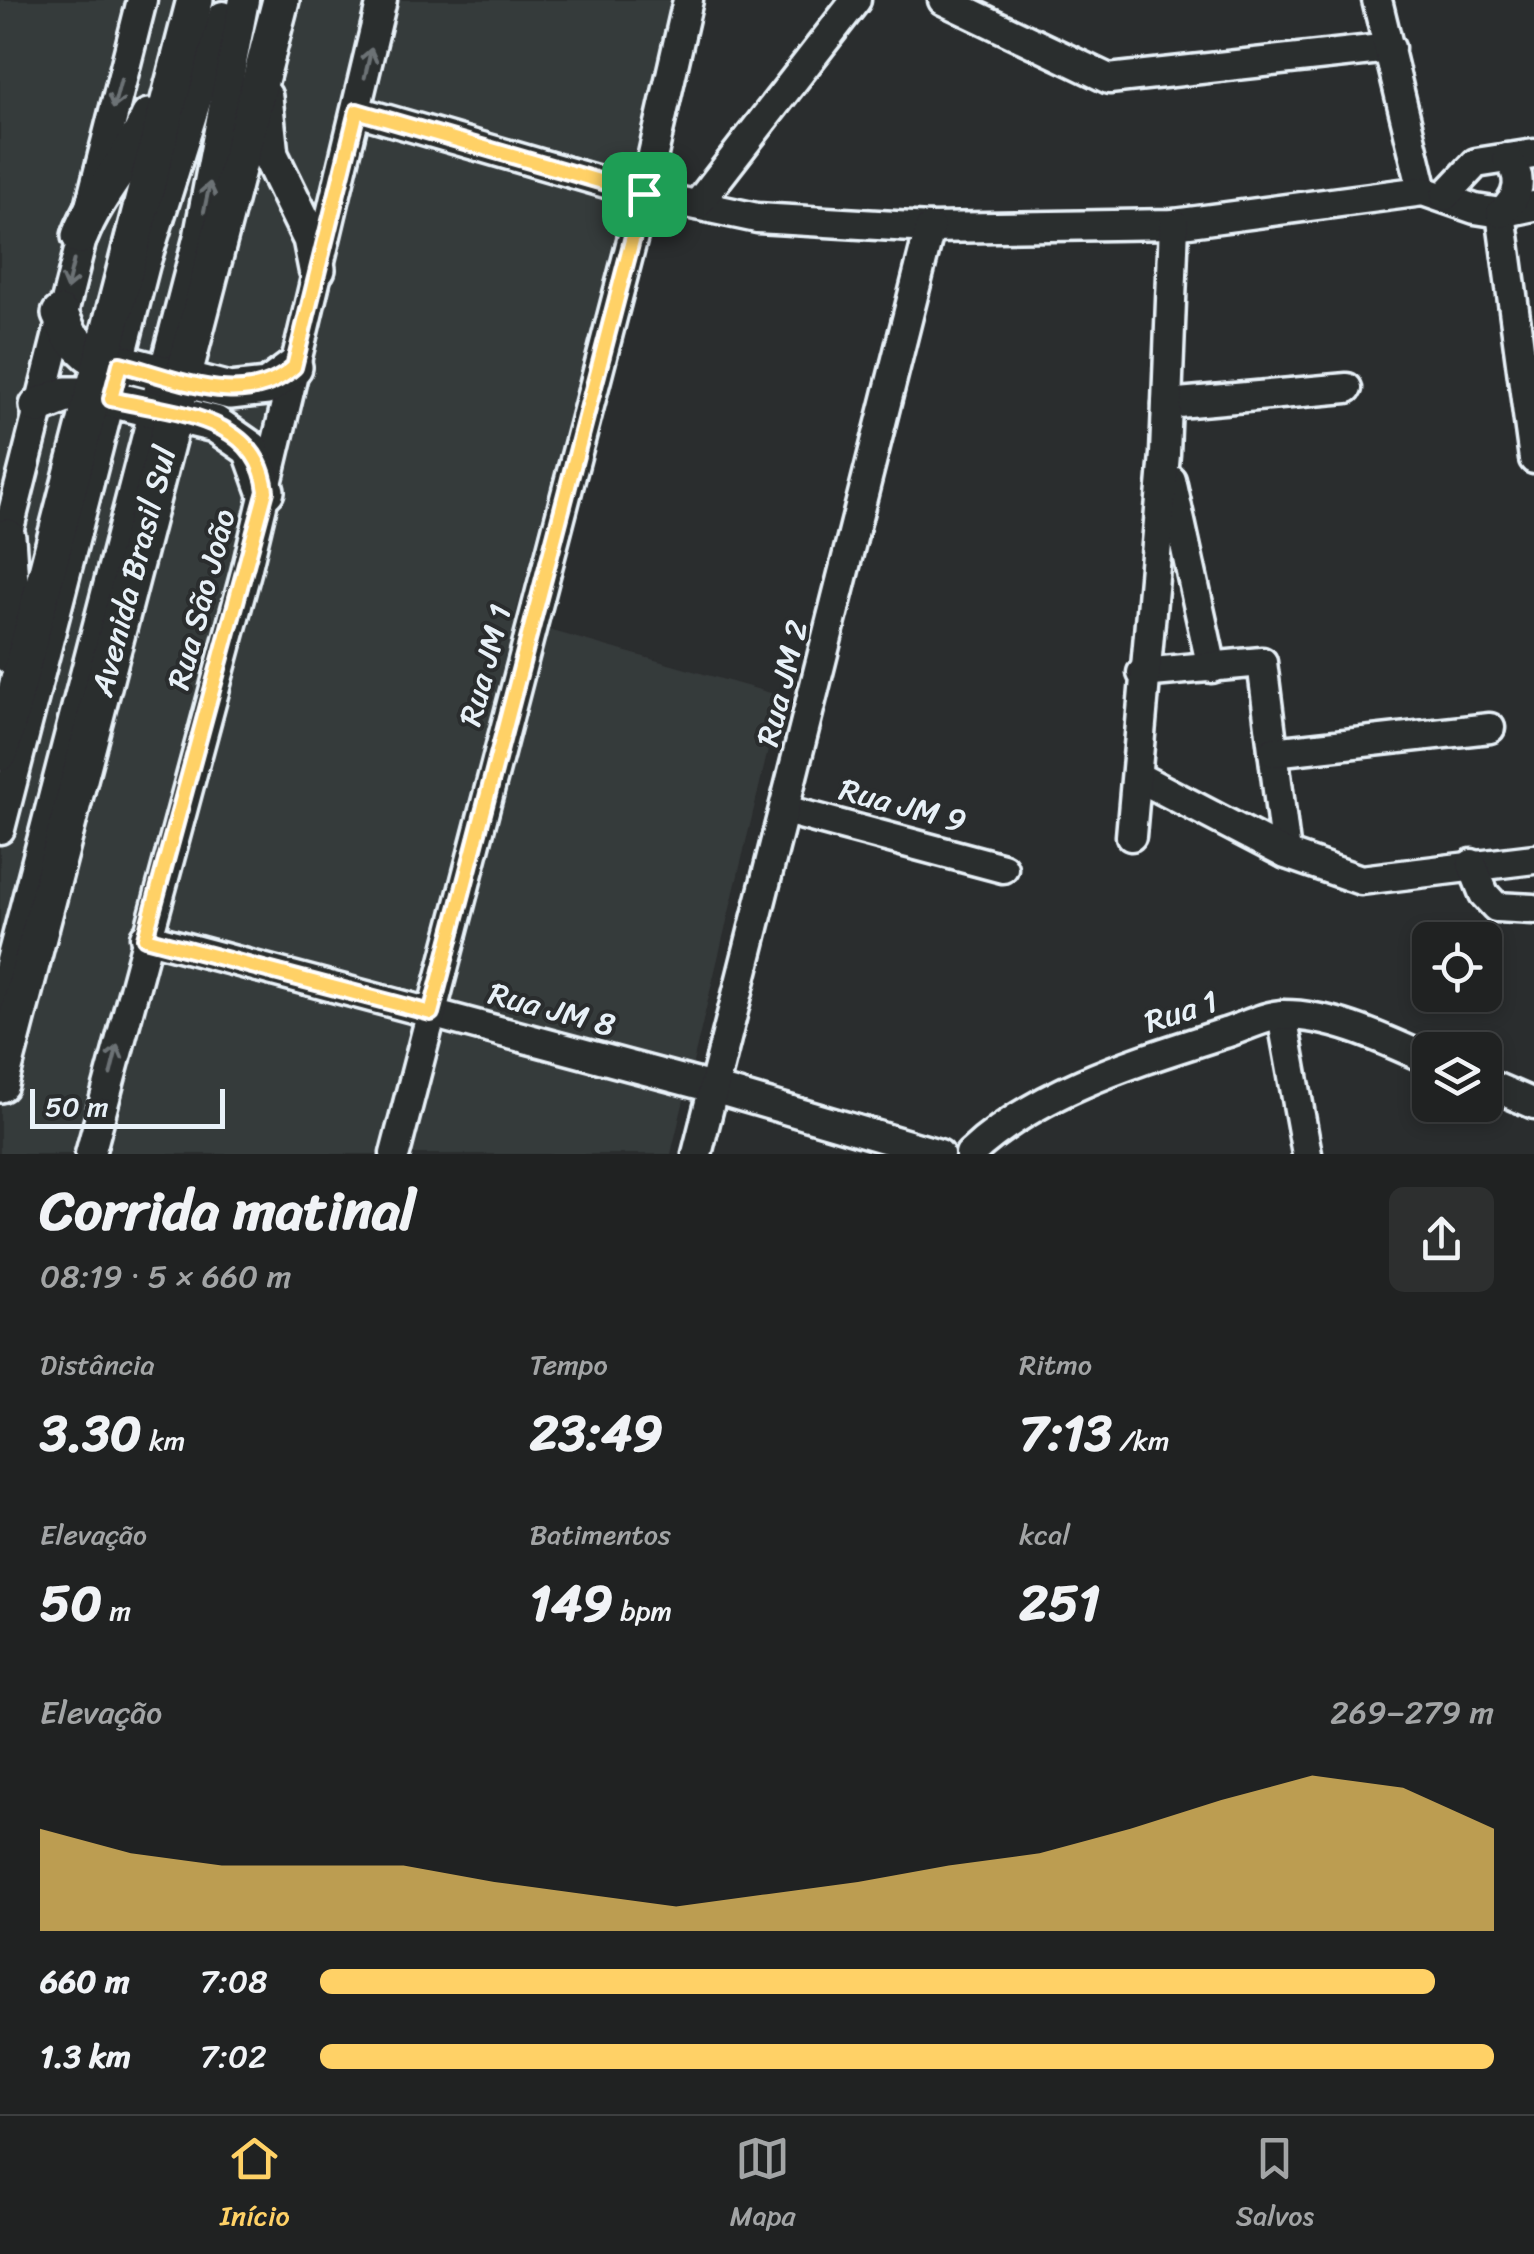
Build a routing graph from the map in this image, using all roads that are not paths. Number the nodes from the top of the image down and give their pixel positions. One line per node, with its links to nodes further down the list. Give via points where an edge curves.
1 (142, 0): 24 (street, one-way to 24)
2 (195, 0): 13 (main road)
3 (228, 0): 27 (street)
4 (244, 0): 29 (street, one-way to 4)
5 (281, 0): 12 (main road, Avenida Brasil Sul)
6 (382, 0): 14 (street, Rua São João, one-way to 6)
7 (688, 0): 17 (street, Rua JM 1)
8 (856, 0): 19 (street)
9 (943, 0): 11 (street, via 1109,78)
10 (1377, 0): 11 (street)
11 (1390, 48): 18 (street)
12 (266, 61): 25 (main road, via 270,155 311,239); 29 (main road, Avenida Brasil Sul)
13 (173, 84): 24 (main road, via 98,197); 27 (main road)
14 (357, 111): 17 (street); 25 (street, Rua São João)
15 (1520, 156): 16 (street); 21 (street, via 1516,197)
16 (1476, 163): 18 (street); 21 (street, via 1475,194)
17 (644, 194): 19 (street); 55 (street, Rua JM 1)
18 (1434, 194): 21 (street); 22 (street)
19 (697, 205): 23 (street, via 756,218)
20 (1534, 206): 21 (street)
21 (1501, 212): 36 (street)
22 (1174, 224): 23 (street); 32 (street)
23 (930, 228): 45 (street, Rua JM 2)
24 (80, 236): 26 (street, one-way to 26)
25 (318, 269): 28 (street, Rua São João)
26 (60, 314): 27 (main road, via 77,345); 33 (street)
27 (111, 362): 29 (main road); 31 (main road)
28 (294, 367): 29 (main road, via 267,387 242,392); 37 (street, Rua São João)
29 (172, 377): 34 (main road, Avenida Brasil Sul)
30 (1347, 388): 32 (street)
31 (102, 397): 33 (main road, via 66,396); 34 (main road); 42 (main road); 46 (street)
32 (1167, 404): 35 (street)
33 (38, 406): 38 (street)
34 (163, 412): 37 (main road, via 215,424 241,438 259,462); 54 (street); 58 (main road, Avenida Brasil Sul)
35 (1165, 454): 39 (street); 40 (street)
36 (1534, 459)
37 (266, 491): 53 (street, Rua São João)
38 (4, 550): 42 (main road, via 13,626)
39 (1212, 668): 40 (street); 43 (street, via 1262,662)
40 (1142, 673): 44 (street)
41 (1490, 728): 43 (street)
42 (2, 747)
43 (1274, 752): 48 (street)
44 (1138, 777): 47 (street); 48 (street)
45 (786, 810): 51 (street, Rua JM 9); 59 (street, Rua JM 2)
46 (0, 829)
47 (1131, 836)
48 (1286, 854): 50 (street, via 1361,880)
49 (1534, 859): 50 (street)
50 (1472, 864): 52 (street, via 1496,906)
51 (1003, 868)
52 (1534, 908)
53 (145, 938): 55 (street, Rua JM 8); 62 (street, Rua São João, one-way to 53)
54 (0, 1003)
55 (431, 1013): 59 (street, Rua JM 8); 63 (street, Rua JM 1)
56 (1282, 1015): 57 (street, Rua 1, via 1360,1030); 66 (street, Rua 1, via 1132,1063 1030,1110); 67 (street)
57 (1412, 1052)
58 (0, 1084)
59 (714, 1088): 64 (street, Rua JM 2); 65 (street, Rua JM 8)
60 (1502, 1090): 61 (street)
61 (1534, 1104)
62 (90, 1154)
63 (395, 1154)
64 (696, 1154)
65 (939, 1154)
66 (970, 1154)
67 (1306, 1154)

